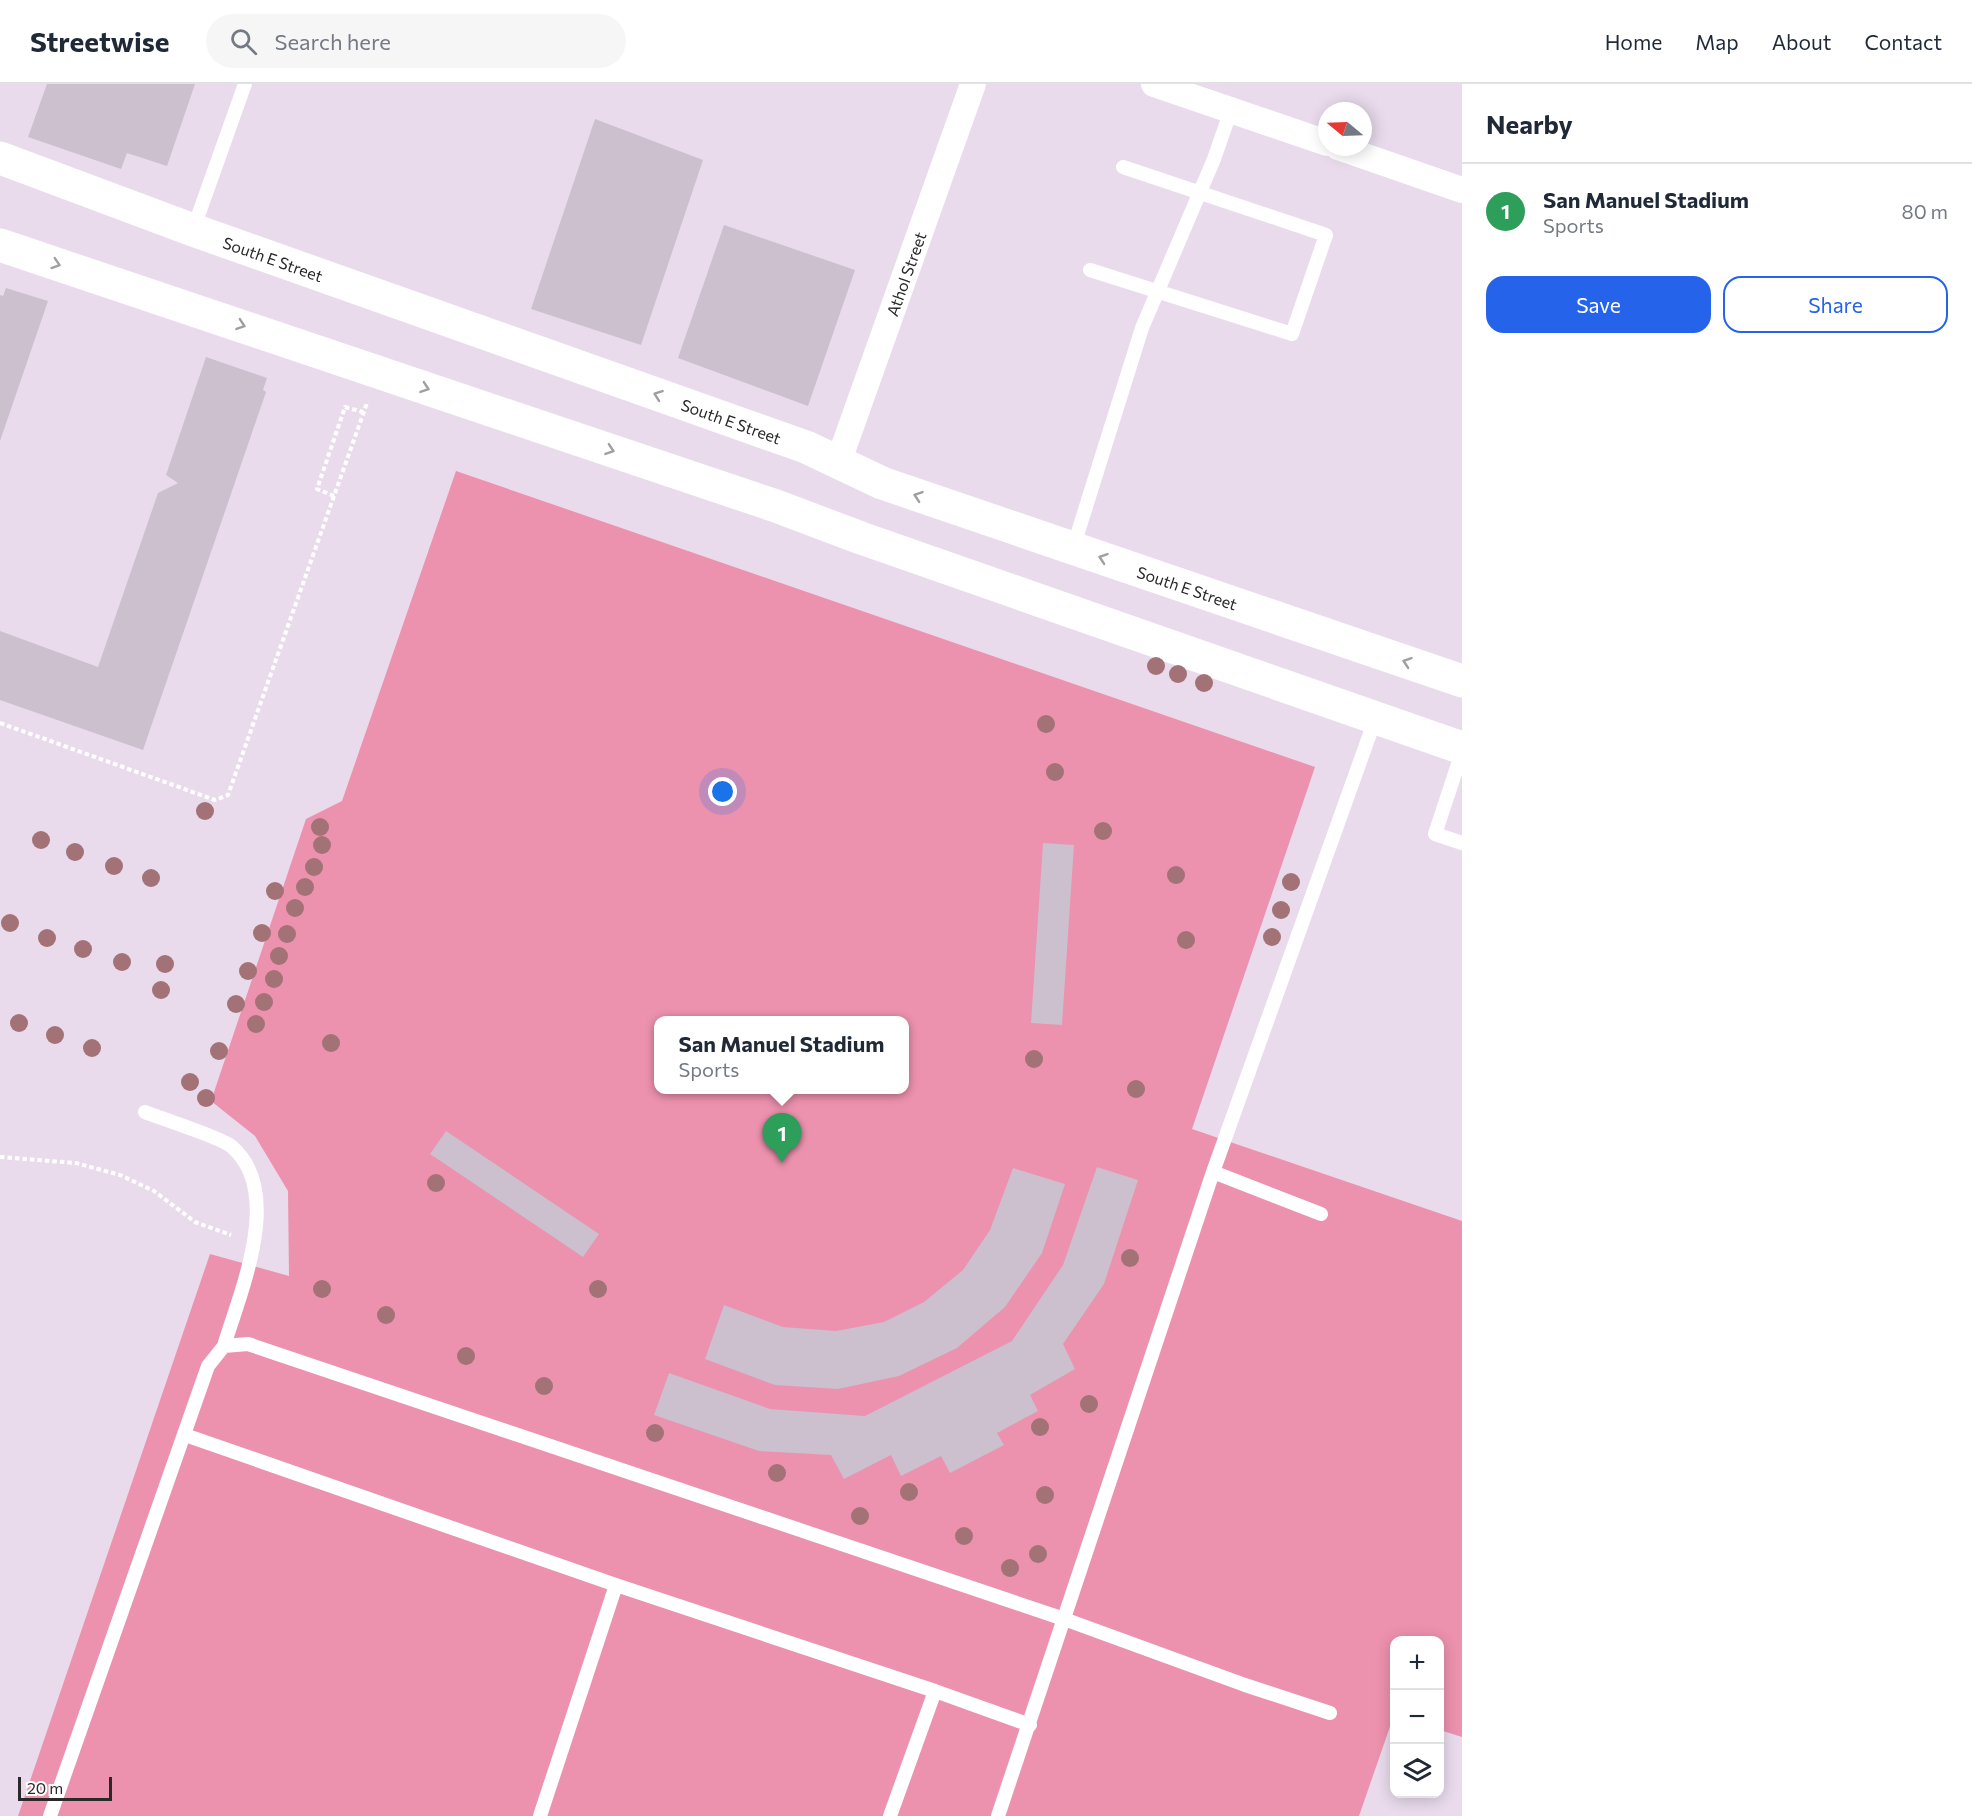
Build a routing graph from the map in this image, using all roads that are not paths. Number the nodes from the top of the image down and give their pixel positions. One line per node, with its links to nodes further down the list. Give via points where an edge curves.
1 (245, 84): 11 (lane)
2 (973, 84): 15 (street, Athol Street)
3 (1154, 84): 4 (street)
4 (1231, 110): 5 (street); 10 (lane)
5 (1318, 140)
6 (1364, 156): 9 (street)
7 (0, 158): 11 (main road, South E Street)
8 (1123, 167): 10 (lane)
9 (1462, 190)
10 (1200, 192): 14 (lane); 14 (lane, via 1326,235 1292,334)
11 (193, 230): 15 (main road, South E Street, one-way to 11, via 806,447)
12 (0, 245): 18 (main road, one-way to 18, via 776,506)
13 (1090, 270): 14 (lane)
14 (1158, 291): 16 (lane, via 1142,328)
15 (838, 463): 16 (main road, South E Street, one-way to 15, via 882,483)
16 (1073, 548): 17 (main road, South E Street, one-way to 16)
17 (1462, 681)
18 (1376, 717): 19 (main road); 22 (lane)
19 (1462, 750): 20 (lane, via 1435,834)
20 (1462, 843)
21 (145, 1112): 24 (lane, via 230,1145 250,1171 258,1209 253,1245)
22 (1213, 1172): 23 (lane); 27 (lane)
23 (1321, 1214)
24 (224, 1346): 25 (lane, via 208,1366); 27 (lane, via 248,1344)
25 (185, 1435): 26 (lane); 31 (lane)
26 (616, 1585): 28 (lane); 32 (lane)
27 (1064, 1619): 29 (lane); 30 (lane)
28 (935, 1691): 30 (lane); 33 (lane)
29 (1330, 1713)
30 (1030, 1725): 34 (lane)
31 (50, 1816)
32 (540, 1816)
33 (890, 1816)
34 (998, 1816)

